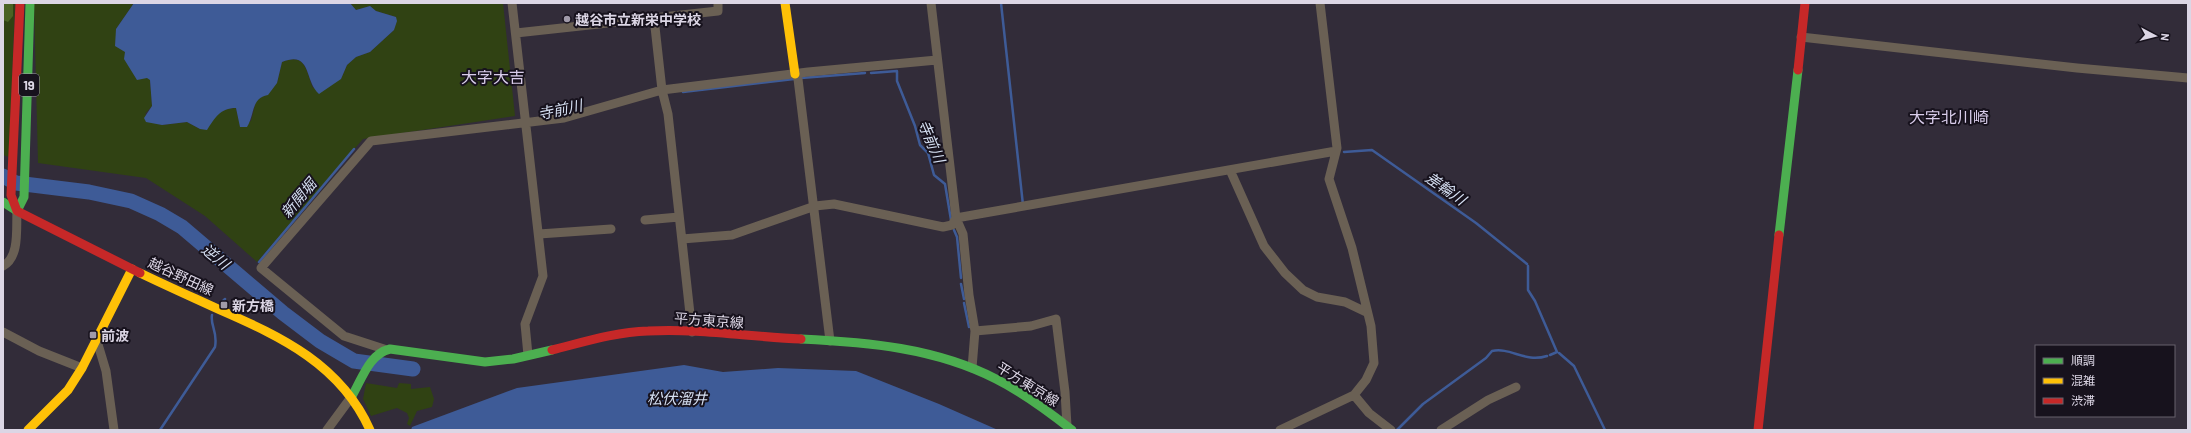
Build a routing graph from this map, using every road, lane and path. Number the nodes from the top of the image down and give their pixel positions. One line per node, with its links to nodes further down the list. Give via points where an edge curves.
1 (20, 3): 21 (main road, 19, via 11,195)
2 (30, 3): 21 (main road, 19, via 24,197)
3 (512, 3): 10 (street)
4 (718, 3): 9 (street, via 718,11)
5 (785, 3): 13 (main road)
6 (931, 3): 12 (street)
7 (1320, 3): 17 (street)
8 (1805, 3): 11 (main road)
9 (654, 18): 10 (street); 15 (street)
10 (516, 33): 16 (street)
11 (1801, 37): 14 (street); 51 (main road)
12 (937, 60): 13 (street); 23 (street)
13 (795, 74): 15 (street); 20 (street, via 798,80)
14 (2188, 78)
15 (662, 90): 16 (street, via 564,118); 22 (street, via 668,114)
16 (526, 123): 26 (street); 36 (street, via 372,141 261,268 344,336)
17 (1336, 151): 18 (street); 30 (street, via 1329,179 1352,248)
18 (1230, 170): 23 (street); 30 (street, via 1264,246 1285,273 1304,290 1317,297 1350,303)
19 (3, 202): 21 (main road, 越谷野田線)
20 (815, 206): 23 (street, via 834,204 943,227 952,225); 27 (street, via 732,235); 34 (street)
21 (17, 211): 28 (street, via 14,254 11,261); 29 (main road, 越谷野田線)
22 (679, 216): 24 (street); 27 (street)
23 (956, 218): 31 (street, via 963,234 969,295)
24 (645, 220)
25 (611, 229): 26 (street)
26 (539, 234): 37 (street, via 543,276 525,324)
27 (682, 239): 33 (street)
28 (3, 266)
29 (132, 269): 35 (main road); 42 (main road, 越谷野田線, via 295,347 325,369)
30 (1366, 312): 41 (street, via 1371,326 1374,363 1366,380)
31 (976, 331): 39 (street); 43 (street, via 1032,326 1056,319)
32 (3, 332): 38 (street, via 39,351)
33 (692, 332): 34 (main road, 平方東京線); 37 (main road, 平方東京線, via 632,332)
34 (830, 340): 39 (main road, 平方東京線, via 914,350)
35 (97, 341): 38 (main road); 45 (street, via 106,371)
36 (384, 349): 37 (main road, 平方東京線, via 489,363); 42 (main road, via 374,360)
37 (528, 355)
38 (82, 368): 44 (main road, via 68,390)
39 (972, 368): 43 (main road, 平方東京線, via 1021,392)
40 (1516, 387): 50 (street, via 1488,400)
41 (1354, 395): 48 (street); 49 (street, via 1369,413)
42 (352, 396): 46 (street); 47 (main road, 越谷野田線)
43 (1069, 428)
44 (28, 430)
45 (114, 430)
46 (327, 430)
47 (370, 430)
48 (1280, 430)
49 (1391, 430)
50 (1441, 430)
51 (1758, 430)

